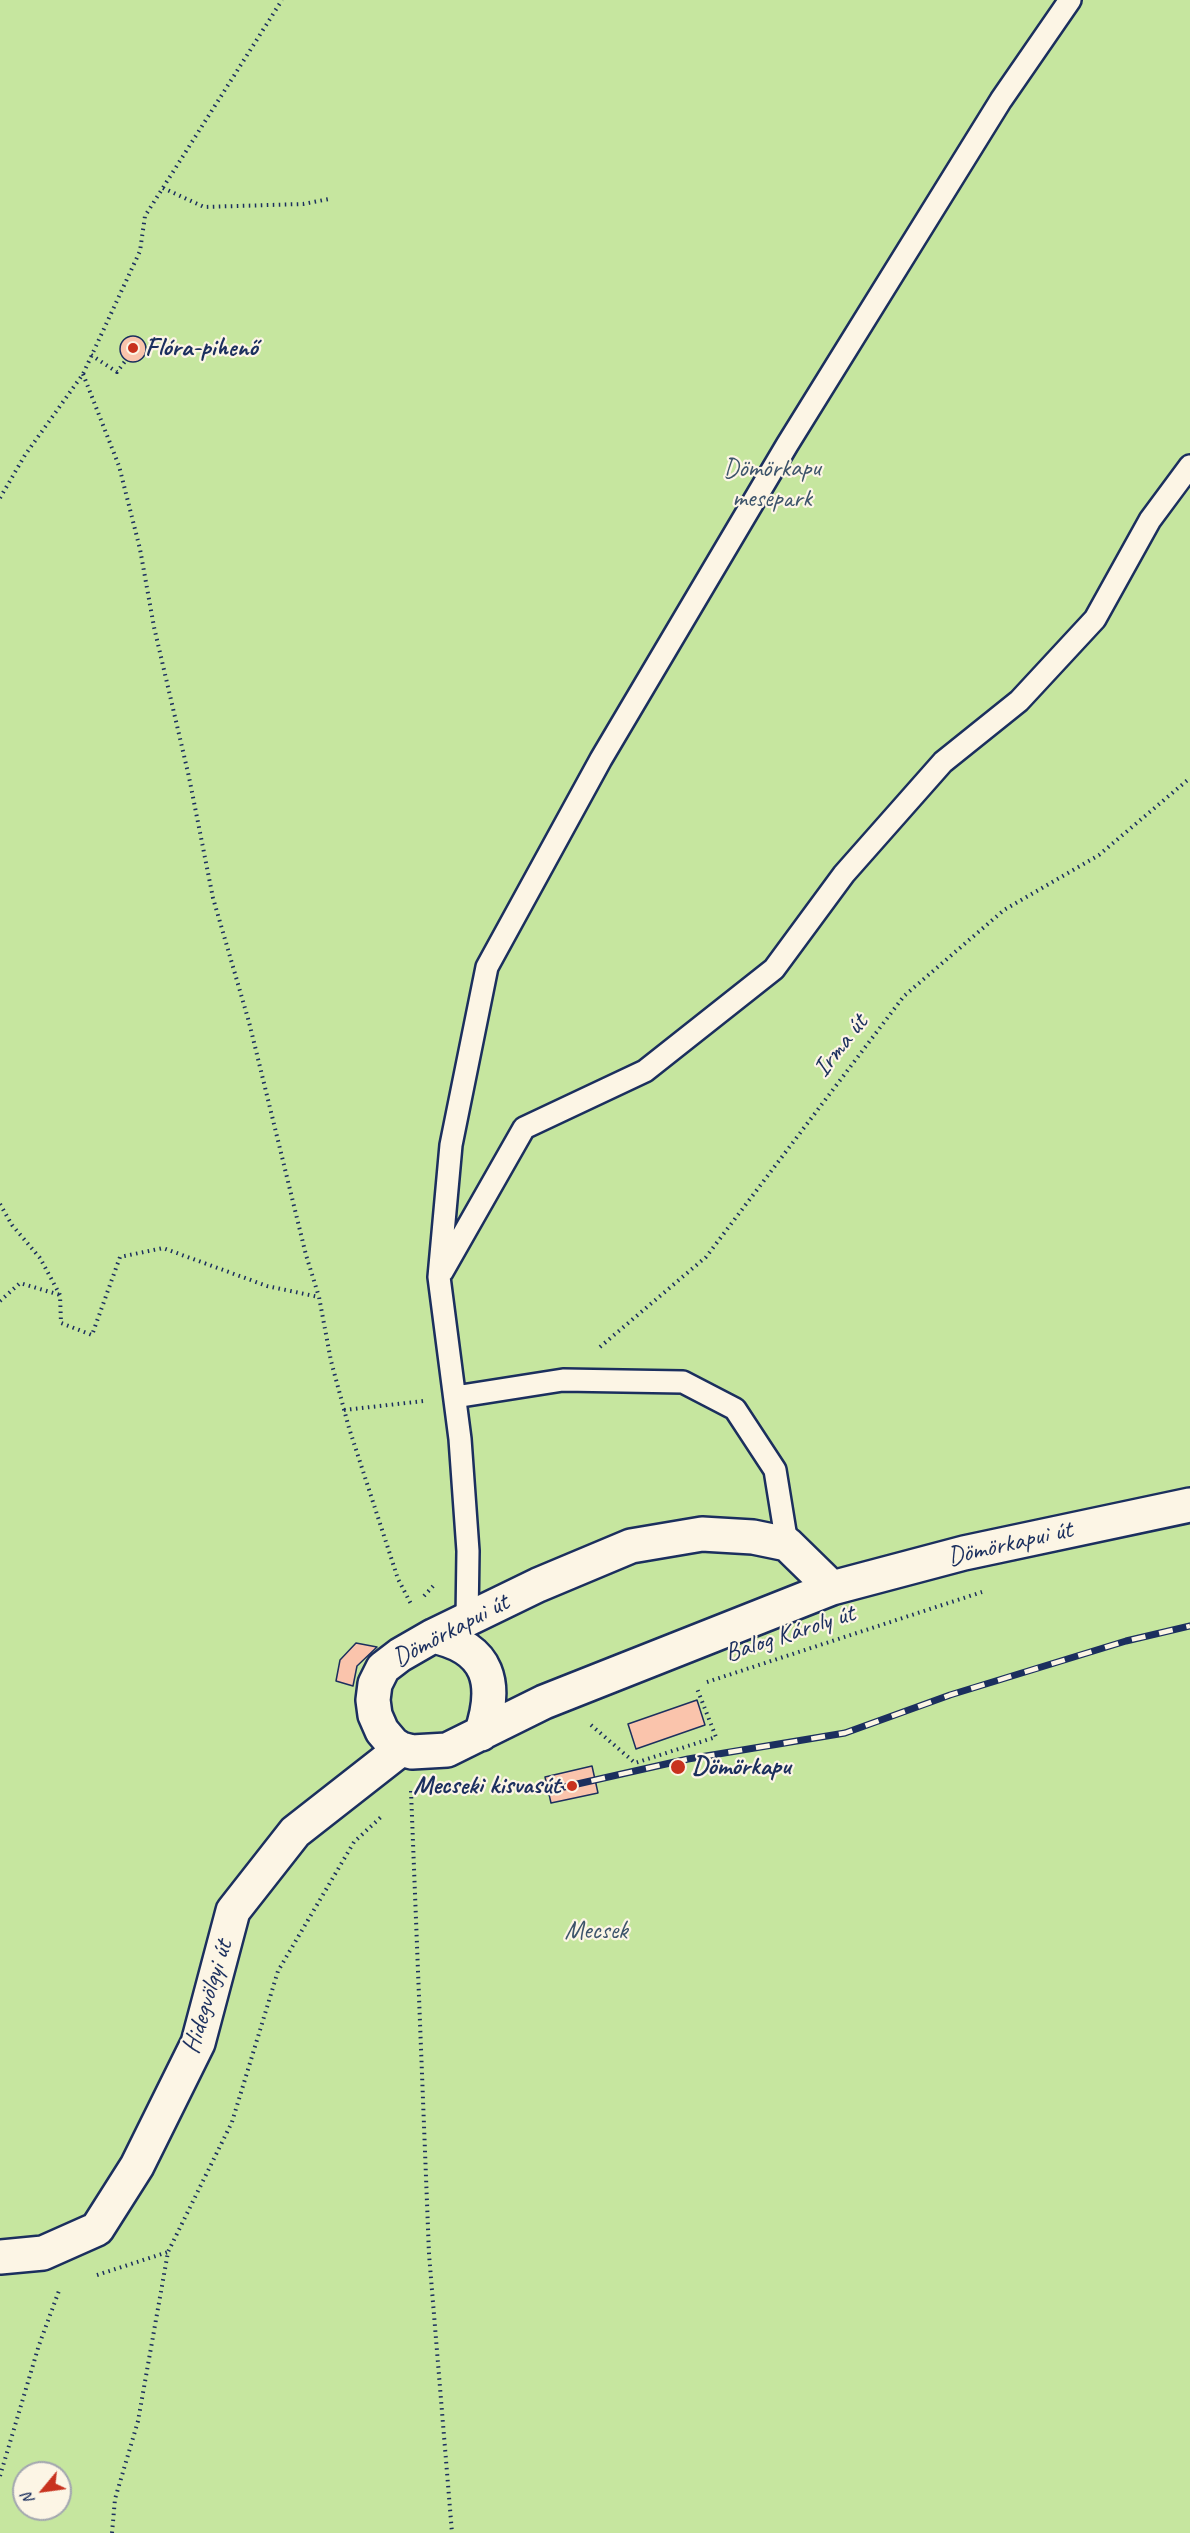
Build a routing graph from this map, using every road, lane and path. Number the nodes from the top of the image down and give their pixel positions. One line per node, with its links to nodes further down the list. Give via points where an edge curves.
1 (282, 0): 3 (path)
2 (1070, 0): 12 (lane, via 1001,100 787,446 601,759 487,967 451,1145)
3 (164, 188): 4 (path, via 204,207 303,204); 5 (path, via 146,216 140,251)
4 (329, 199)
5 (91, 355): 6 (path, via 117,372); 7 (path)
6 (126, 360)
7 (82, 374): 9 (path); 14 (path, via 119,466 213,898 249,1022)
8 (1190, 466): 12 (lane, via 1150,520 1095,619 1019,701 943,762 844,874 774,969 645,1071 524,1128)
9 (0, 498)
10 (1190, 778): 16 (path, Irma út, via 1099,855 1004,910 904,996 706,1257)
11 (0, 1204): 13 (path, via 40,1258)
12 (439, 1277): 17 (lane)
13 (60, 1295): 14 (path, via 61,1323 92,1335 120,1257 163,1248 267,1286); 15 (path, via 20,1284)
14 (319, 1298): 18 (path)
15 (0, 1301)
16 (563, 1380): 17 (lane); 20 (lane, via 683,1382 735,1409 775,1470)
17 (454, 1397): 18 (path); 24 (lane, via 468,1551)
18 (344, 1410): 23 (path, via 398,1579)
19 (1190, 1505): 21 (street, Dömörkapui út, via 964,1554)
20 (787, 1544): 21 (street); 24 (street, Dömörkapui út, via 702,1534 631,1546)
21 (832, 1588): 29 (street, Dömörkapui út, via 544,1702)
22 (990, 1589): 26 (path, Balog Károly út)
23 (413, 1607)
24 (467, 1620): 25 (street, Dömörkapui út)
25 (433, 1636): 29 (street, via 455,1641 474,1655 484,1670 490,1687 489,1709); 30 (street, Dömörkapui út, via 383,1668 375,1684 375,1715 382,1731)
26 (696, 1686): 27 (path, Balog Károly út); 28 (path, via 716,1737 635,1763 590,1725)
27 (686, 1690)
28 (601, 1721)
29 (480, 1734): 30 (street, Dömörkapui út, via 447,1750)
30 (401, 1749): 34 (street, Hidegvölgyi út, via 295,1832 233,1911 198,2043 136,2166 97,2229 43,2253)
31 (403, 1797): 39 (path, via 411,1789 429,2254)
32 (387, 1812): 33 (path, via 354,1842 278,1971 232,2122)
33 (168, 2252): 35 (path); 38 (path, via 138,2421 115,2499)
34 (0, 2257)
35 (93, 2276)
36 (61, 2286): 37 (path)
37 (0, 2476)
38 (112, 2533)
39 (452, 2533)

